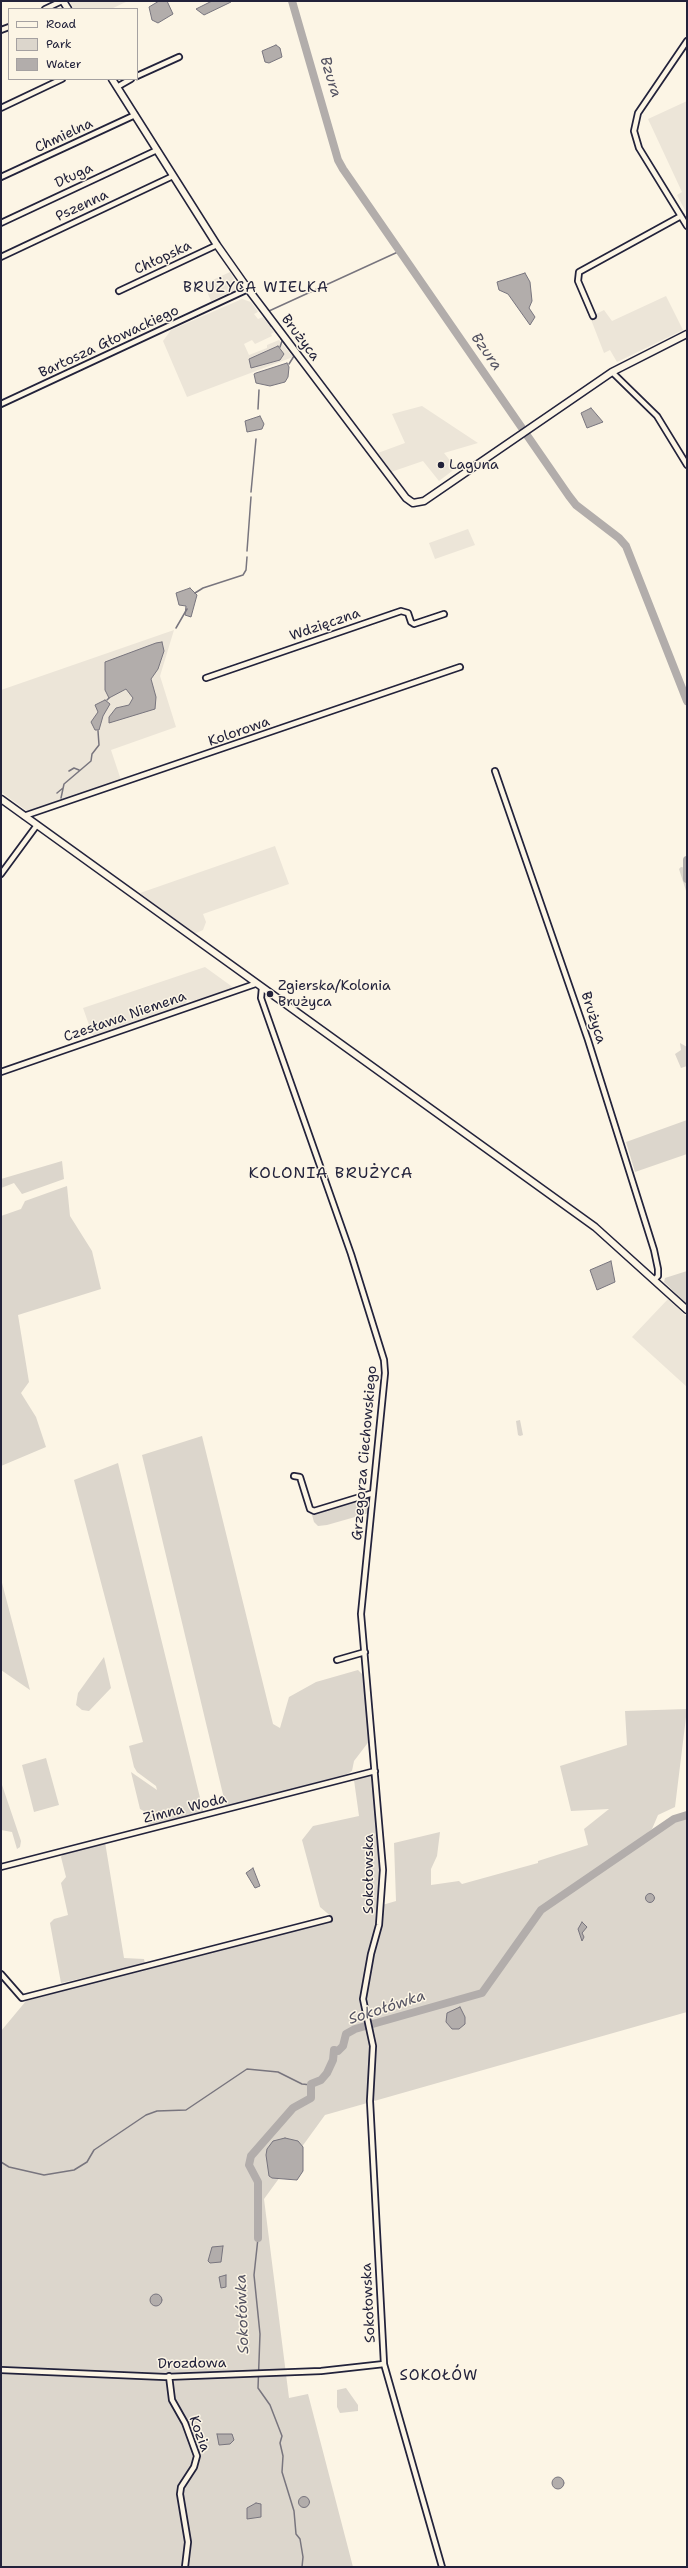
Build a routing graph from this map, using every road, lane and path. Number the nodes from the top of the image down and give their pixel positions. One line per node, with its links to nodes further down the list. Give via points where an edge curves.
1 (62, 1): 2 (street)
2 (47, 8)
3 (687, 41): 15 (street, via 638,113 634,131 639,148)
4 (179, 56): 5 (street)
5 (138, 76)
6 (60, 80): 10 (street)
7 (113, 80): 9 (street, Brużyca)
8 (129, 80): 9 (street)
9 (117, 87): 11 (street, Brużyca)
10 (1, 108)
11 (135, 115): 12 (street, Brużyca); 14 (street, Chmielna)
12 (157, 150): 13 (street, Brużyca); 16 (street, Długa)
13 (173, 176): 18 (street, Brużyca); 19 (street, Pszenna)
14 (1, 177)
15 (681, 216): 17 (street); 22 (street, via 579,272 578,281)
16 (1, 223)
17 (687, 226)
18 (217, 245): 20 (street, Brużyca); 21 (street, Chłopska)
19 (1, 257)
20 (248, 289): 24 (street, Brużyca, via 406,498 413,503 424,501); 25 (street, Bartosza Głowackiego)
21 (119, 291)
22 (593, 316)
23 (687, 334): 24 (street)
24 (612, 372): 26 (street, via 657,416)
25 (1, 404)
26 (687, 465)
27 (444, 614): 29 (street, Wdzięczna, via 414,624 410,622 408,614 401,611)
28 (460, 667): 32 (street, Kolorowa)
29 (206, 678)
30 (495, 771): 38 (street, Brużyca, via 588,1040 654,1250)
31 (1, 800): 32 (street)
32 (24, 816): 33 (street)
33 (37, 825): 34 (street); 35 (street)
34 (1, 874)
35 (255, 984): 36 (street); 37 (street, Czesława Niemena)
36 (262, 988): 38 (street, via 595,1227); 41 (street, Grzegorza Ciechowskiego, via 261,998 351,1254 384,1360 385,1373)
37 (1, 1072)
38 (656, 1278): 39 (street)
39 (687, 1310)
40 (294, 1476): 41 (street, via 300,1478 310,1509 314,1511)
41 (373, 1493): 42 (street, Grzegorza Ciechowskiego, via 362,1603)
42 (365, 1652): 43 (street); 44 (street, Grzegorza Ciechowskiego)
43 (337, 1660)
44 (375, 1771): 45 (street, Zimna Woda); 48 (street, Sokołowska, via 383,1870 379,1925 362,1999 373,2046 370,2101)
45 (1, 1867)
46 (329, 1918): 47 (street, via 22,1998)
47 (1, 1974)
48 (384, 2364): 50 (street, Drozdowa, via 321,2371); 52 (street, Sokołowska)
49 (1, 2370): 50 (street, Drozdowa)
50 (169, 2376): 51 (street, Kozia, via 172,2400 197,2456 180,2494 188,2542)
51 (184, 2567)
52 (442, 2567)

